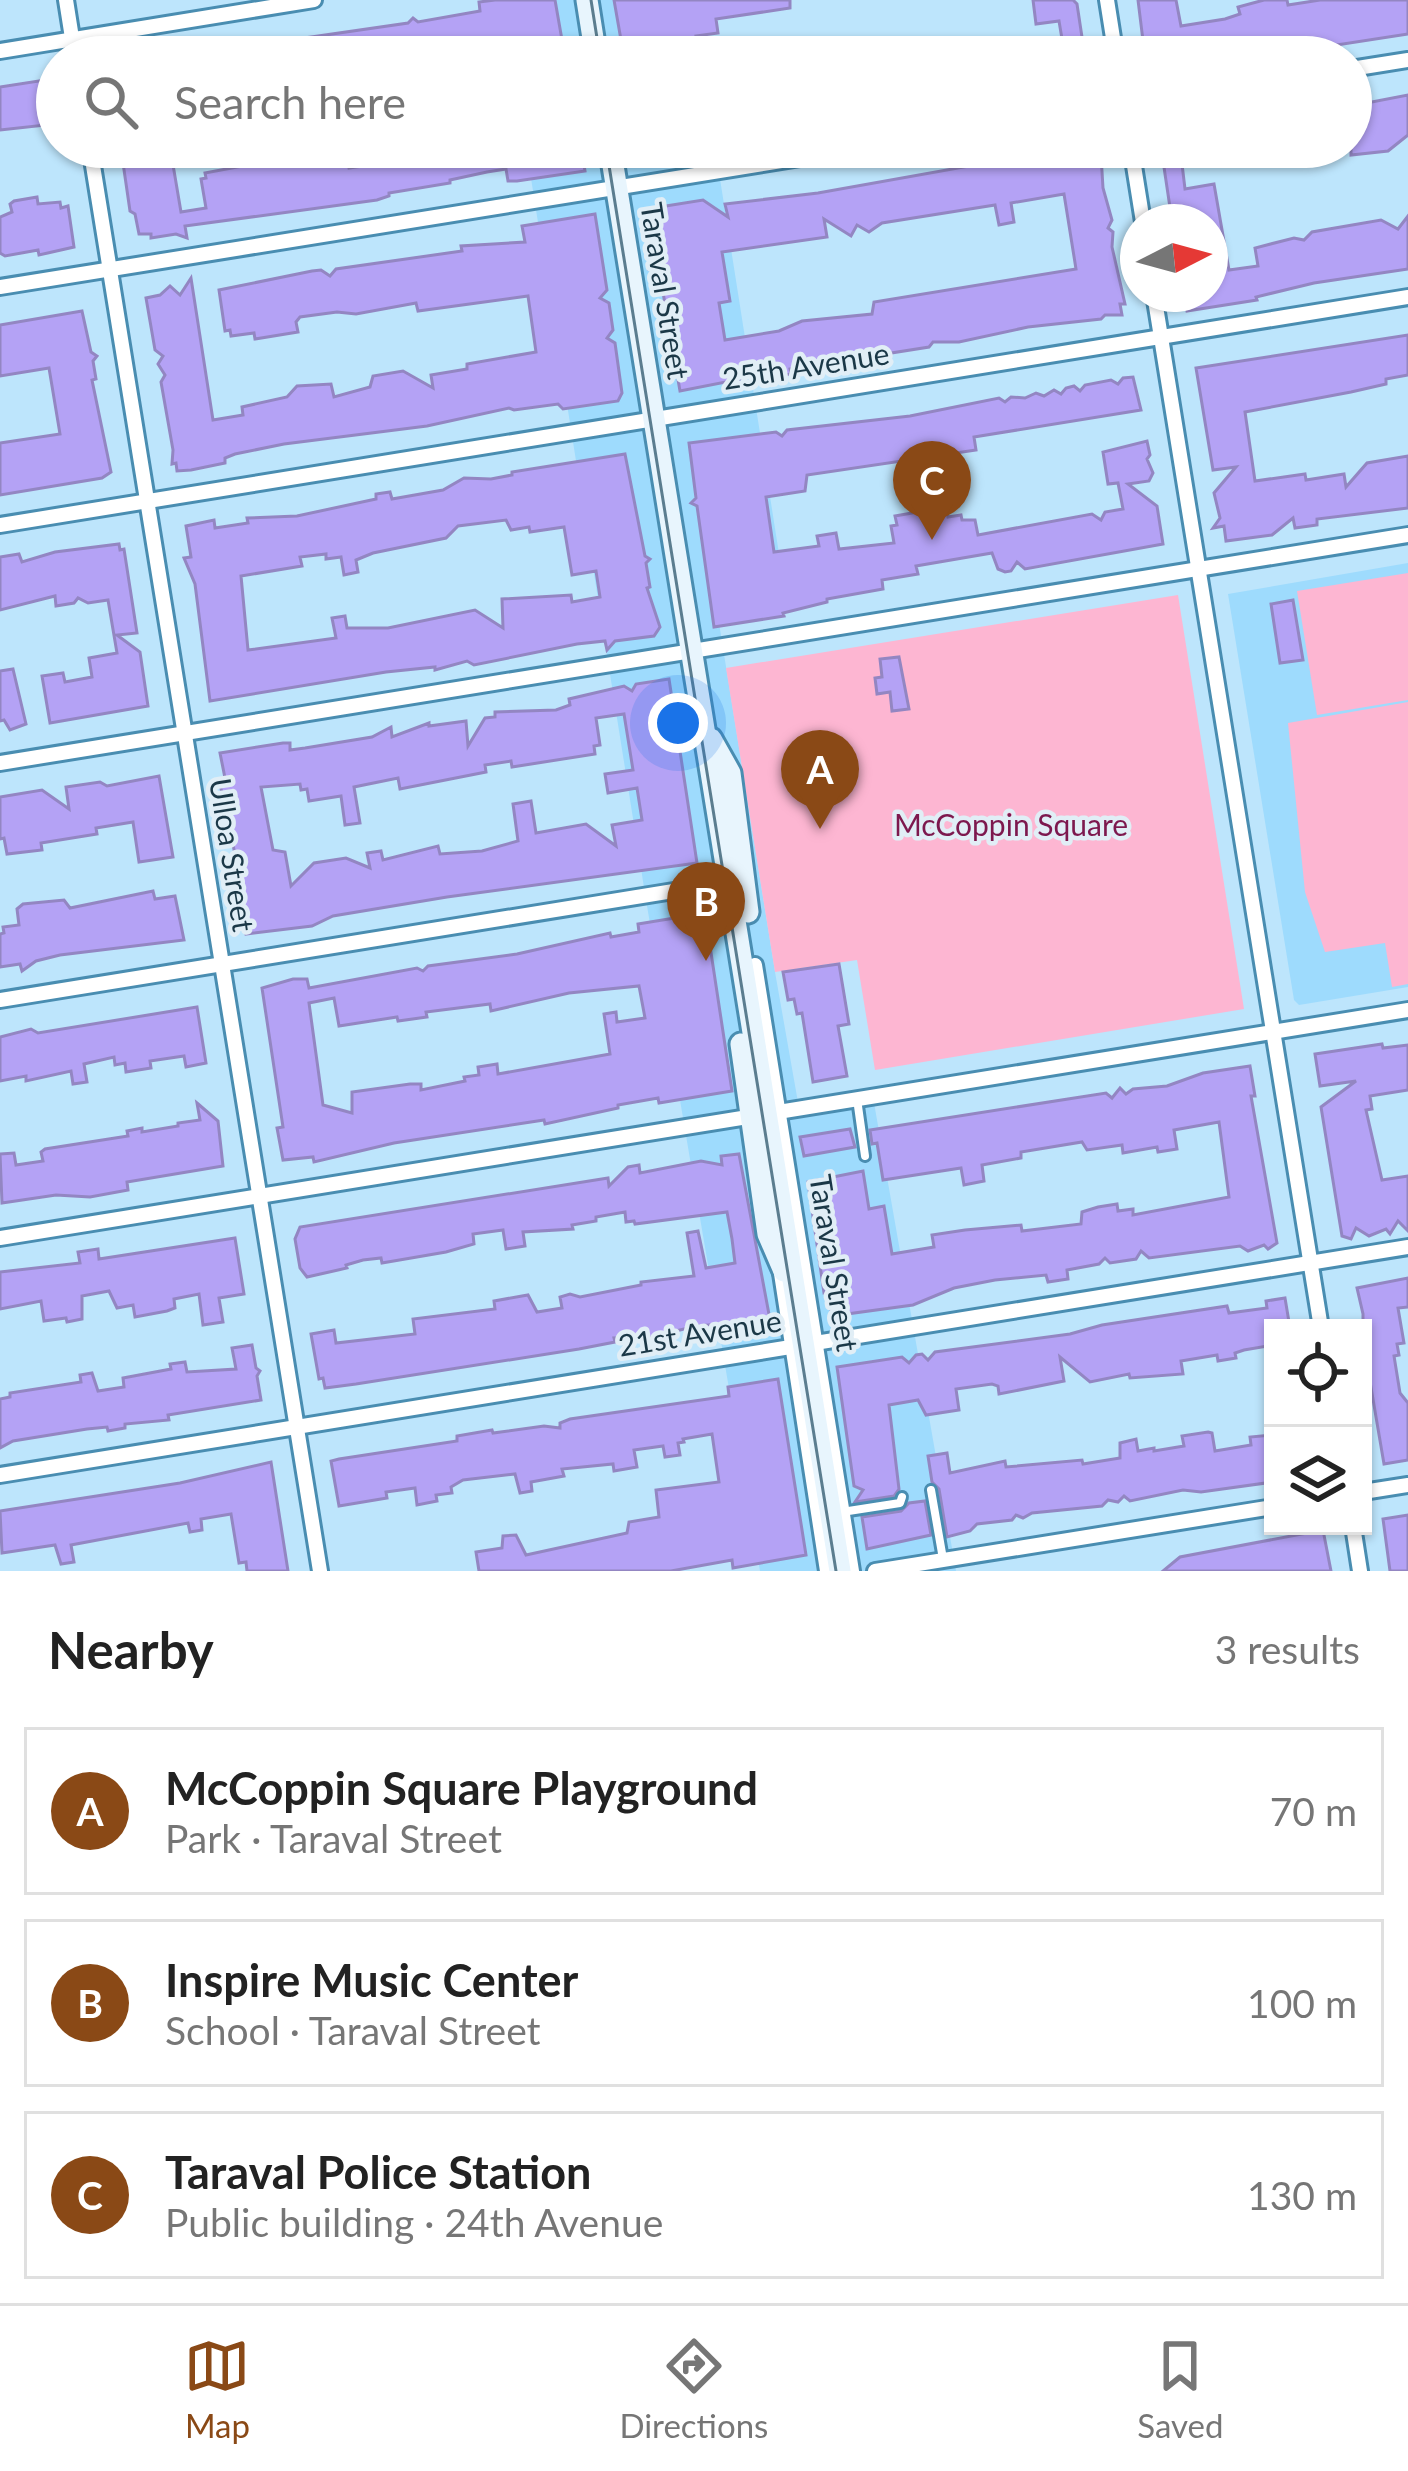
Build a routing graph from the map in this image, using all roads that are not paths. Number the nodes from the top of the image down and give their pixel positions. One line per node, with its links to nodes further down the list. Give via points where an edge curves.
1 (66, 0): 5 (street)
2 (314, 0): 6 (street)
3 (587, 0): 7 (street)
4 (1107, 0): 8 (street)
5 (72, 36)
6 (91, 36)
7 (593, 36)
8 (1113, 36)
9 (36, 45): 10 (street)
10 (0, 51)
11 (1408, 60): 12 (street)
12 (1372, 66)
13 (93, 168): 19 (street, Ulloa Street)
14 (614, 168): 17 (street, Taraval Street)
15 (740, 168): 17 (street)
16 (1134, 168): 18 (street)
17 (617, 188): 19 (street); 24 (street, Taraval Street)
18 (1140, 204)
19 (110, 270): 20 (street); 25 (street, Ulloa Street)
20 (0, 287)
21 (1408, 297): 23 (street, 25th Avenue)
22 (1157, 312): 23 (street)
23 (1161, 337): 24 (street, 25th Avenue); 28 (street)
24 (654, 419): 25 (street, 25th Avenue); 29 (street, Taraval Street)
25 (147, 501): 26 (street, 25th Avenue); 31 (street, Ulloa Street)
26 (0, 525)
27 (1408, 535): 28 (street)
28 (1199, 569): 29 (street); 38 (street)
29 (692, 651): 30 (street, Taraval Street); 31 (street)
30 (704, 728): 33 (street, Taraval Street); 35 (street, Taraval Street, via 730,773)
31 (184, 733): 32 (street); 34 (street, Ulloa Street)
32 (0, 763)
33 (729, 882): 34 (street); 35 (street, Taraval Street)
34 (222, 964): 36 (street); 43 (street, Ulloa Street)
35 (750, 971): 40 (street, Taraval Street); 40 (street, Taraval Street, via 741,1042)
36 (0, 1000)
37 (1408, 1010): 38 (street)
38 (1274, 1032): 39 (street); 47 (street)
39 (857, 1099): 40 (street); 41 (lane)
40 (765, 1114): 42 (street, Taraval Street); 43 (street); 46 (street, Taraval Street, via 768,1234)
41 (865, 1156)
42 (790, 1176): 48 (street, Taraval Street); 50 (street, Taraval Street)
43 (259, 1196): 44 (street); 51 (street, Ulloa Street)
44 (0, 1238)
45 (1408, 1247): 47 (street, 21st Avenue)
46 (778, 1256): 48 (street, Taraval Street); 50 (street, Taraval Street)
47 (1311, 1263): 49 (street); 50 (street, 21st Avenue)
48 (796, 1299): 50 (street, Taraval Street)
49 (1320, 1319)
50 (804, 1345): 51 (street, 21st Avenue); 58 (street, Taraval Street); 62 (street, Taraval Street)
51 (296, 1427): 52 (street, 21st Avenue); 61 (street, Ulloa Street)
52 (0, 1475)
53 (1408, 1485): 55 (street)
54 (931, 1490): 60 (lane)
55 (1372, 1491)
56 (902, 1497): 58 (lane)
57 (1264, 1508): 60 (street)
58 (837, 1513): 63 (street, Taraval Street); 64 (street, Taraval Street)
59 (1354, 1535): 66 (street)
60 (943, 1560): 65 (street)
61 (320, 1571)
62 (827, 1571)
63 (840, 1571)
64 (852, 1571)
65 (874, 1571)
66 (1360, 1571)

